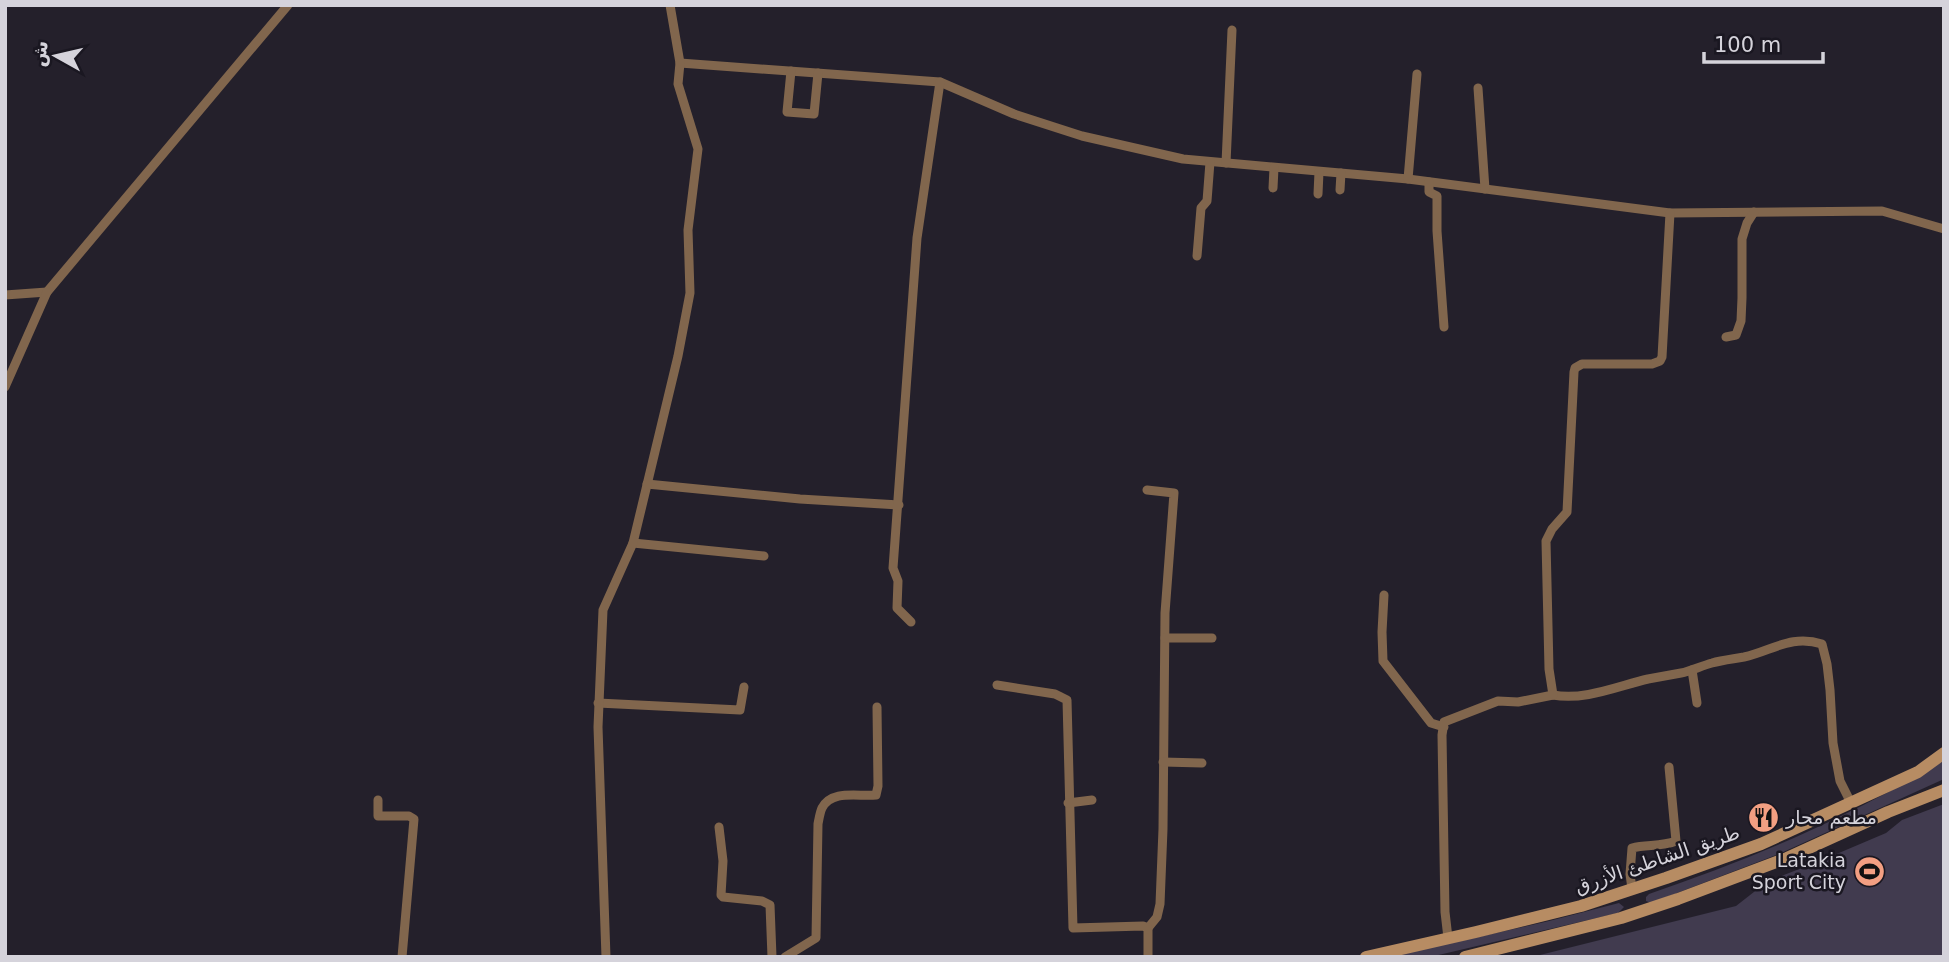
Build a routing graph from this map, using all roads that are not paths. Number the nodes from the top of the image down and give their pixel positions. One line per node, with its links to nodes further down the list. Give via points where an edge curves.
1 (288, 5): 25 (street)
2 (670, 5): 4 (street)
3 (1233, 30): 11 (street)
4 (680, 63): 5 (street); 30 (street, via 678,85 698,149 688,230 690,293)
5 (791, 71): 6 (street); 6 (street, via 787,112 814,114)
6 (818, 73): 8 (street)
7 (1418, 74): 15 (street)
8 (940, 82): 10 (street, via 1014,114 1082,136); 32 (street, via 917,238)
9 (1478, 88): 18 (street)
10 (1210, 162): 11 (street); 24 (street)
11 (1226, 163): 12 (street)
12 (1274, 167): 13 (street); 17 (street)
13 (1319, 172): 14 (street); 20 (street)
14 (1341, 173): 15 (street); 19 (street)
15 (1408, 179): 16 (street)
16 (1429, 182): 18 (street); 27 (street, via 1429,192 1437,196)
17 (1273, 188)
18 (1485, 189): 22 (street)
19 (1340, 190)
20 (1318, 194)
21 (1754, 212): 22 (street); 23 (street, via 1882,211); 28 (street, via 1742,239 1741,321 1736,335)
22 (1670, 213): 42 (street, via 1660,361 1582,364 1574,372 1567,512 1546,541)
23 (1944, 229)
24 (1197, 256)
25 (47, 292): 26 (street); 29 (street)
26 (5, 295)
27 (1444, 327)
28 (1726, 337)
29 (5, 387)
30 (647, 484): 32 (street); 33 (street)
31 (1147, 491): 37 (street, via 1174,493)
32 (899, 505): 36 (street, via 893,568 898,581 897,608)
33 (633, 543): 34 (street); 44 (street, via 603,610)
34 (764, 556)
35 (1384, 595): 46 (street, via 1383,661 1431,723)
36 (911, 622)
37 (1165, 638): 38 (street); 48 (street)
38 (1212, 638)
39 (1692, 670): 42 (street, via 1582,695); 43 (street); 55 (street, via 1788,643 1811,640 1822,644 1833,743 1840,781)
40 (997, 685): 54 (street, via 1067,700)
41 (744, 687): 44 (street, via 740,710)
42 (1553, 695): 46 (street, via 1498,701 1450,719)
43 (1697, 703)
44 (598, 704): 61 (street)
45 (877, 707): 63 (street, via 876,795 844,795 823,806 818,824 816,938)
46 (1444, 727): 59 (street)
47 (1944, 753): 55 (main road, طريق الشاطئ الأزرق, via 1918,772)
48 (1163, 762): 49 (street); 58 (street, via 1160,904 1157,918)
49 (1202, 764)
50 (1669, 767): 57 (street, via 1676,841 1632,849)
51 (1944, 790): 66 (main road, via 1787,858 1667,903)
52 (378, 800): 60 (street, via 378,816 414,819)
53 (1092, 800): 54 (street)
54 (1068, 803): 58 (street, via 1073,928)
55 (1851, 803): 57 (main road, طريق الشاطئ الأزرق, via 1761,844)
56 (719, 827): 62 (street, via 721,895 770,905)
57 (1632, 889): 59 (main road, طريق الشاطئ الأزرق)
58 (1148, 928): 64 (street)
59 (1448, 938): 65 (main road, طريق الشاطئ الأزرق)
60 (402, 957)
61 (606, 957)
62 (772, 957)
63 (785, 957)
64 (1148, 957)
65 (1366, 957)
66 (1465, 957)

